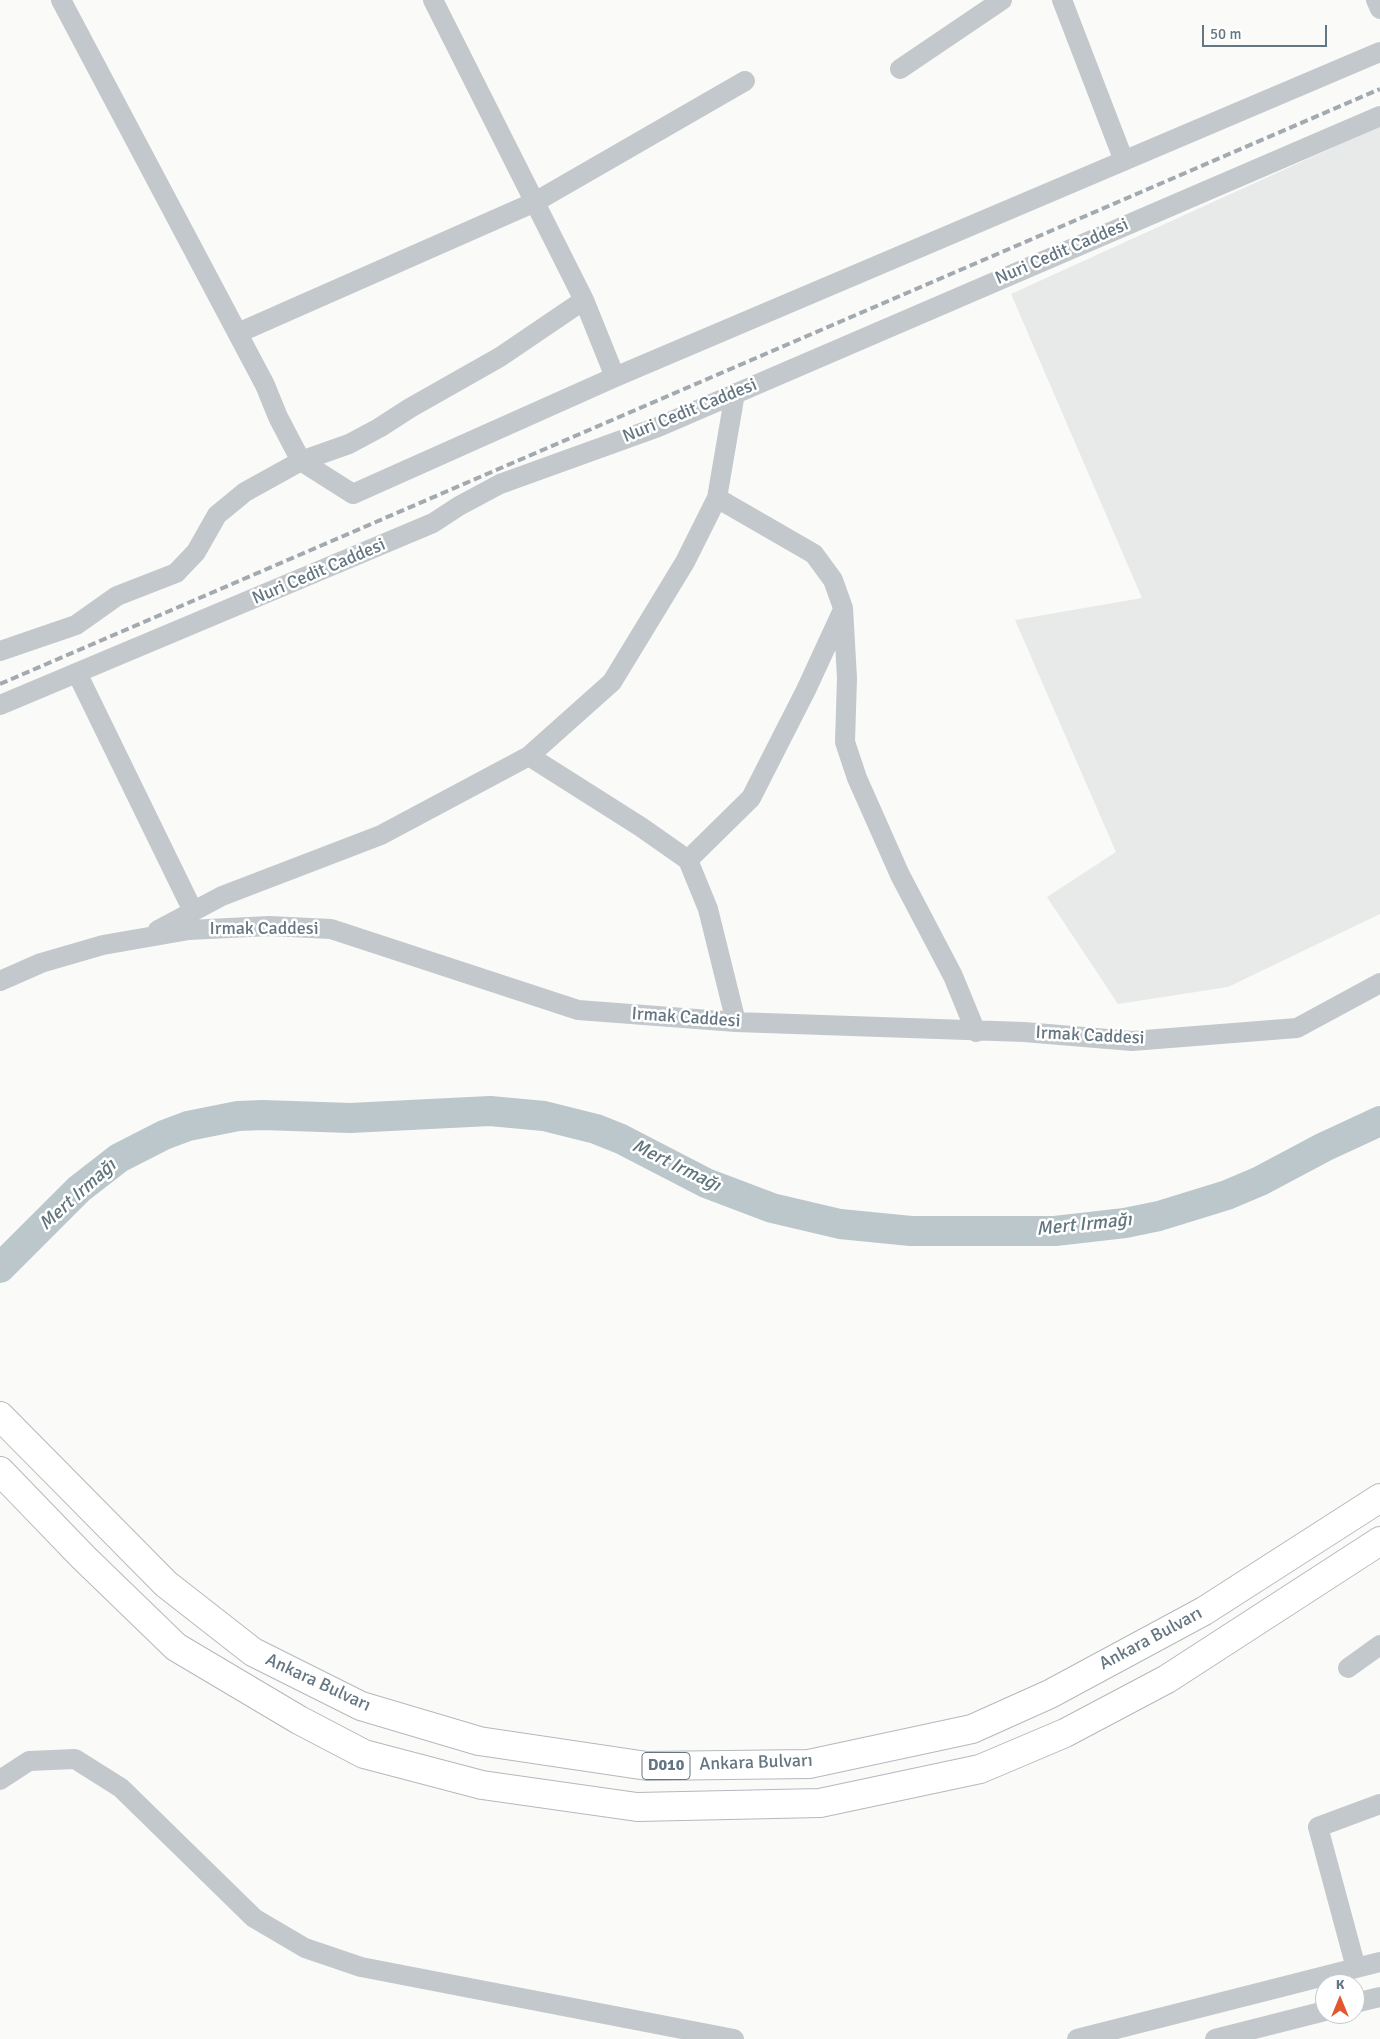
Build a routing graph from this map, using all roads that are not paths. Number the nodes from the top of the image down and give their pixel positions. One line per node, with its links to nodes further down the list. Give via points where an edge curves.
1 (61, 0): 14 (street)
2 (433, 0): 12 (street)
3 (1002, 0): 8 (street)
4 (1062, 0): 11 (street)
5 (1376, 0): 6 (street)
6 (1380, 9)
7 (1380, 52): 11 (street)
8 (900, 69)
9 (745, 81): 12 (street)
10 (1380, 116): 16 (street, Nuri Cedit Caddesi)
11 (1124, 161): 15 (street)
12 (535, 202): 13 (street); 14 (street)
13 (584, 300): 15 (street); 17 (street, via 500,357 379,428 348,444)
14 (238, 333): 17 (street)
15 (615, 377): 17 (street, via 352,494)
16 (735, 393): 18 (street); 21 (street, Nuri Cedit Caddesi, via 658,426 500,484 433,523)
17 (301, 461): 20 (street, via 245,492 216,515 196,552 176,573 117,596 76,625)
18 (717, 498): 19 (street, via 814,554 834,580); 23 (street, via 686,562 612,682)
19 (843, 608): 24 (street, via 751,798); 30 (street, via 847,678 845,742 892,858 953,976)
20 (0, 651)
21 (77, 673): 22 (street, Nuri Cedit Caddesi); 25 (street)
22 (0, 704)
23 (529, 756): 24 (street); 25 (street, via 381,835 222,896)
24 (688, 860): 29 (street, via 708,909)
25 (193, 911): 26 (street)
26 (142, 938): 27 (street, Irmak Caddesi, via 103,945 41,963); 29 (street, Irmak Caddesi, via 189,930 269,926 332,929 578,1010)
27 (0, 981)
28 (1380, 983): 30 (street, Irmak Caddesi, via 1297,1028 1132,1041 1024,1032)
29 (736, 1022): 30 (street, Irmak Caddesi)
30 (976, 1032)
31 (0, 1416): 33 (highway, Ankara Bulvarı / D010, via 166,1584 253,1652 361,1706 479,1741 647,1766 809,1764 972,1729 1050,1694 1204,1611)
32 (0, 1472): 34 (highway, Ankara Bulvarı, via 176,1648 299,1720 364,1754 482,1785 637,1807 820,1804 980,1769 1065,1733 1167,1679)
33 (1380, 1498)
34 (1380, 1541)
35 (1380, 1645): 36 (street)
36 (1348, 1668)
37 (0, 1780): 45 (street, via 29,1761 76,1759 121,1788 254,1918 305,1948 361,1967)
38 (1380, 1804): 40 (street, via 1318,1827)
39 (1380, 1962): 40 (street)
40 (1356, 1968): 46 (street)
41 (1380, 1997): 42 (street)
42 (1365, 2001)
43 (1315, 2015): 44 (street)
44 (1278, 2031): 47 (street)
45 (734, 2039)
46 (1077, 2039)
47 (1215, 2039)

